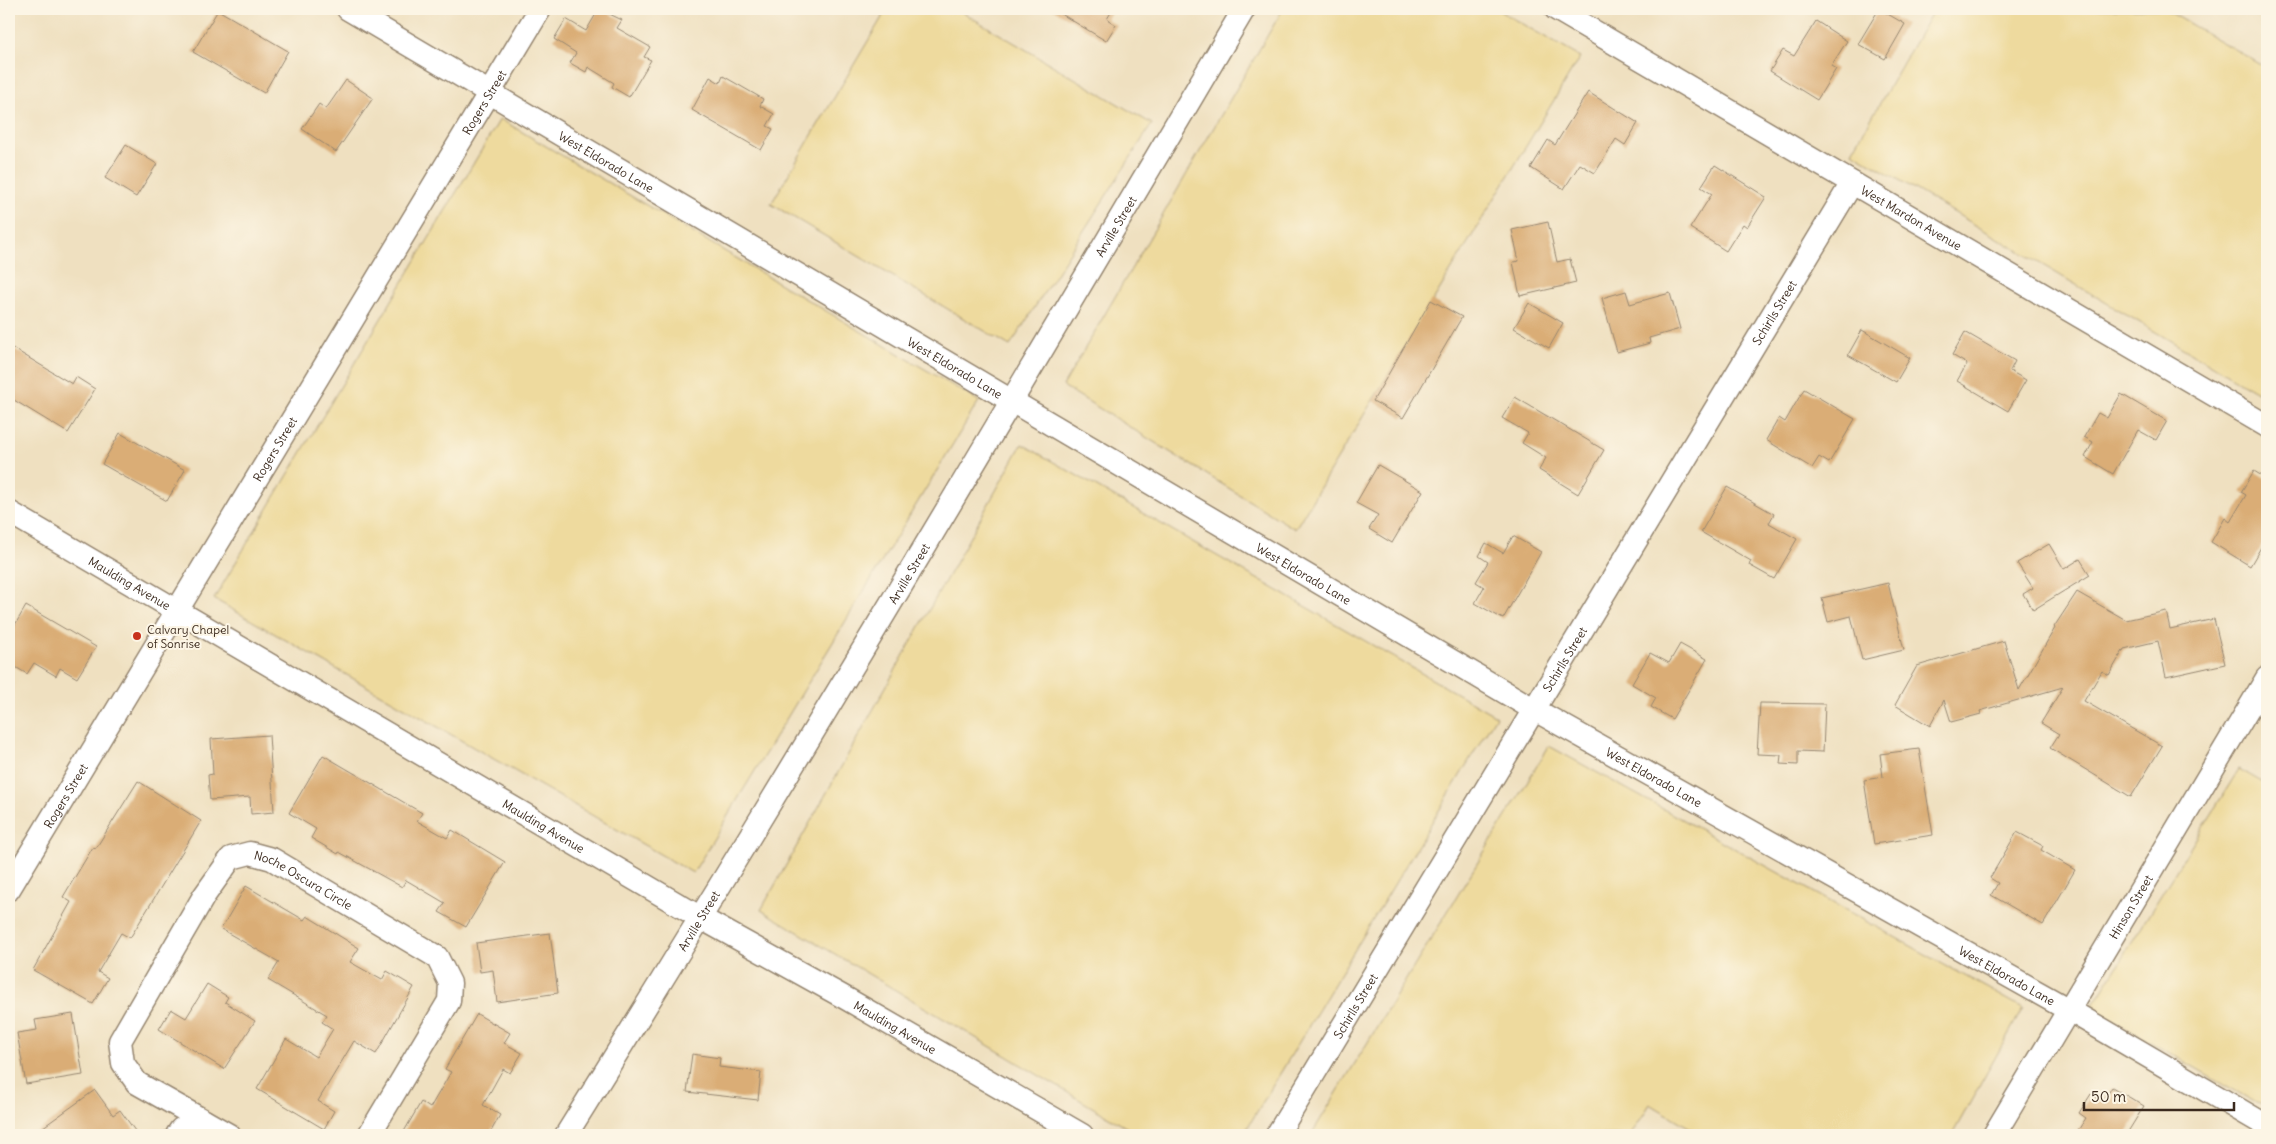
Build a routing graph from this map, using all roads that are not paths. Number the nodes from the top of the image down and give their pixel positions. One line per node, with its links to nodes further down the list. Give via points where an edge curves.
1 (348, 9): 5 (street, West Eldorado Lane)
2 (540, 9): 5 (street, Rogers Street)
3 (1244, 9): 7 (street, Arville Street)
4 (1556, 9): 6 (street, West Mardon Avenue)
5 (490, 93): 7 (street, West Eldorado Lane); 10 (street, Rogers Street)
6 (1852, 183): 8 (street, West Mardon Avenue); 12 (street, Schirlls Street)
7 (1012, 402): 12 (street, West Eldorado Lane); 14 (street, Arville Street)
8 (2267, 426)
9 (9, 512): 10 (street, Maulding Avenue)
10 (176, 611): 13 (street, Rogers Street); 14 (street, Maulding Avenue)
11 (2267, 678): 15 (street, Hinson Street)
12 (1535, 710): 15 (street, West Eldorado Lane); 23 (street, Schirlls Street)
13 (9, 889)
14 (701, 918): 21 (street, Arville Street); 22 (street, Maulding Avenue)
15 (2068, 1010): 16 (street, West Eldorado Lane); 24 (street, Hinson Street)
16 (2267, 1126)
17 (204, 1128): 18 (street, via 181,1129); 19 (street, Noche Oscura Circle); 20 (street, Noche Oscura Circle, via 138,1084 123,1063 120,1040 204,896 231,858 250,854 272,859 437,957 450,983 449,1001)
18 (178, 1135)
19 (230, 1135)
20 (370, 1135)
21 (566, 1135)
22 (1082, 1135)
23 (1277, 1135)
24 (1994, 1135)

